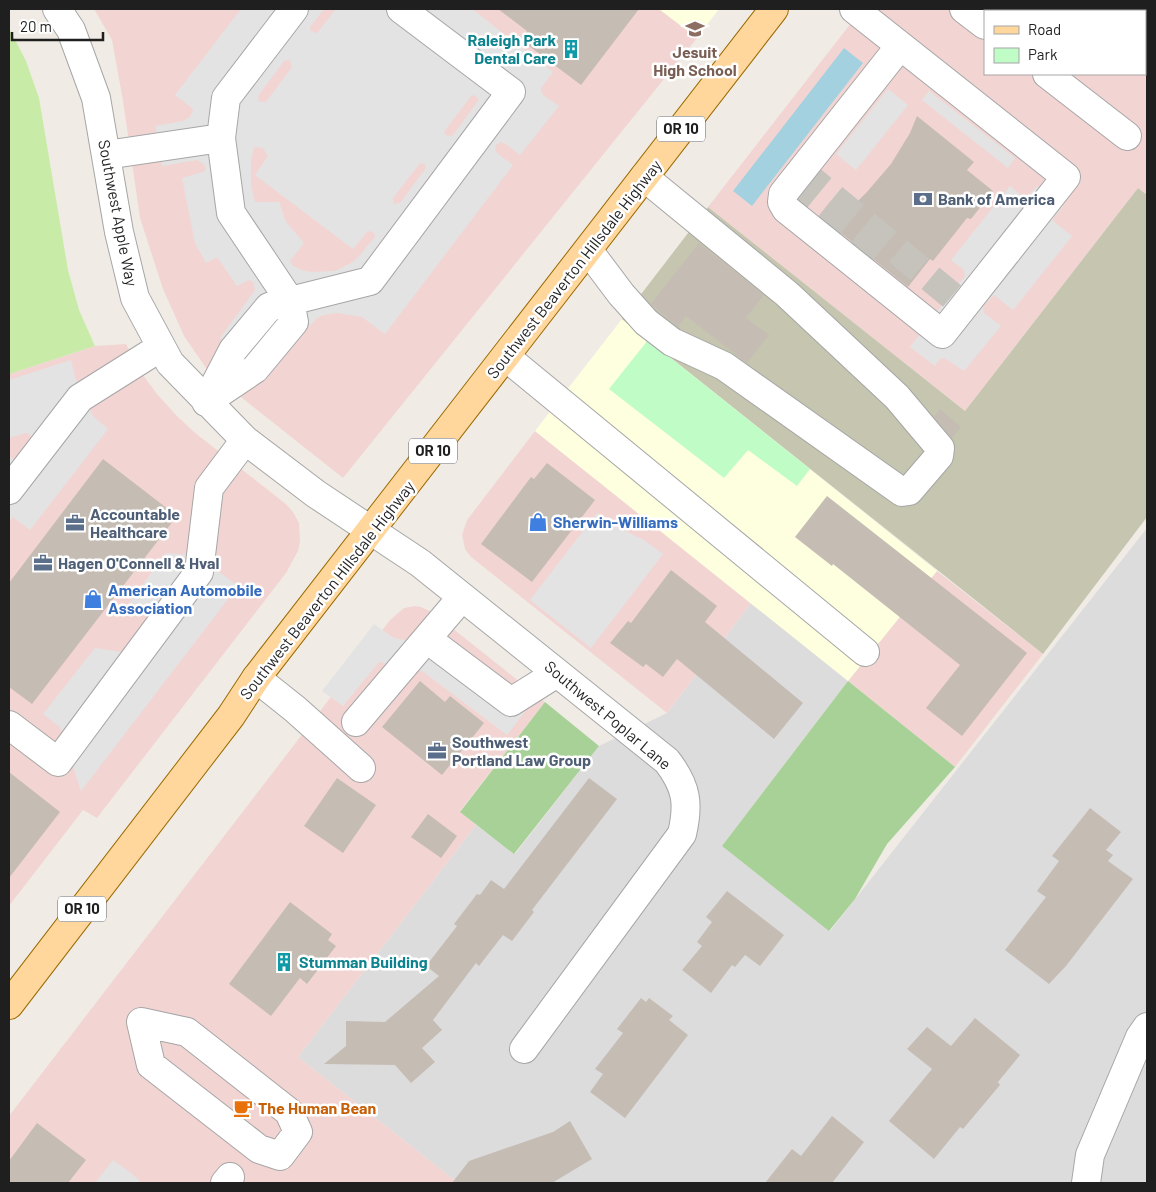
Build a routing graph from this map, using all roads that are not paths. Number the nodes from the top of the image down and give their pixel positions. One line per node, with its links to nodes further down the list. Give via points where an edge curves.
1 (57, 9): 12 (street, Southwest Apple Way, via 70,30 96,98)
2 (294, 9): 11 (street, via 226,98)
3 (401, 9): 15 (street, via 512,92 370,281)
4 (774, 9): 13 (main road, Southwest Beaverton Hillsdale Highway / OR 10)
5 (854, 9): 8 (street)
6 (964, 9): 7 (street)
7 (984, 24)
8 (900, 46): 8 (street, via 1066,177 942,334 786,209 782,202 783,194)
9 (1048, 75): 10 (street)
10 (1127, 136)
11 (221, 138): 12 (street); 15 (street, via 231,213)
12 (106, 155): 16 (street, Southwest Apple Way, via 118,232 135,298)
13 (644, 177): 14 (main road, Southwest Beaverton Hillsdale Highway / OR 10); 14 (street, via 787,294 897,397 940,448 939,456 909,491 902,492 724,366 672,342 646,322)
14 (588, 250): 17 (main road, Southwest Beaverton Hillsdale Highway / OR 10)
15 (290, 301): 18 (street, via 269,307 233,350)
16 (161, 347): 18 (street, Southwest Apple Way, via 170,363); 20 (street, via 80,398)
17 (506, 357): 21 (main road, Southwest Beaverton Hillsdale Highway / OR 10); 24 (street)
18 (206, 402): 19 (street, Southwest Apple Way)
19 (245, 440): 21 (street, Southwest Apple Way, via 315,493); 28 (street, via 209,488 199,572 58,762)
20 (9, 490)
21 (372, 530): 22 (street, Southwest Poplar Lane); 26 (main road, Southwest Beaverton Hillsdale Highway / OR 10)
22 (462, 596): 23 (street); 25 (street, Southwest Poplar Lane)
23 (427, 639): 25 (street, via 511,702); 27 (street)
24 (865, 652)
25 (557, 673): 33 (street, Southwest Poplar Lane, via 667,762 677,774 687,812 682,834)
26 (256, 678): 29 (street); 30 (main road, Southwest Beaverton Hillsdale Highway / OR 10)
27 (356, 722)
28 (9, 725)
29 (361, 768)
30 (9, 1005)
31 (141, 1022): 31 (street, via 151,1065 259,1149 280,1156 298,1132 289,1112 187,1032)
32 (1147, 1027): 34 (street, via 1140,1036 1090,1155)
33 (524, 1048)
34 (1086, 1183)

